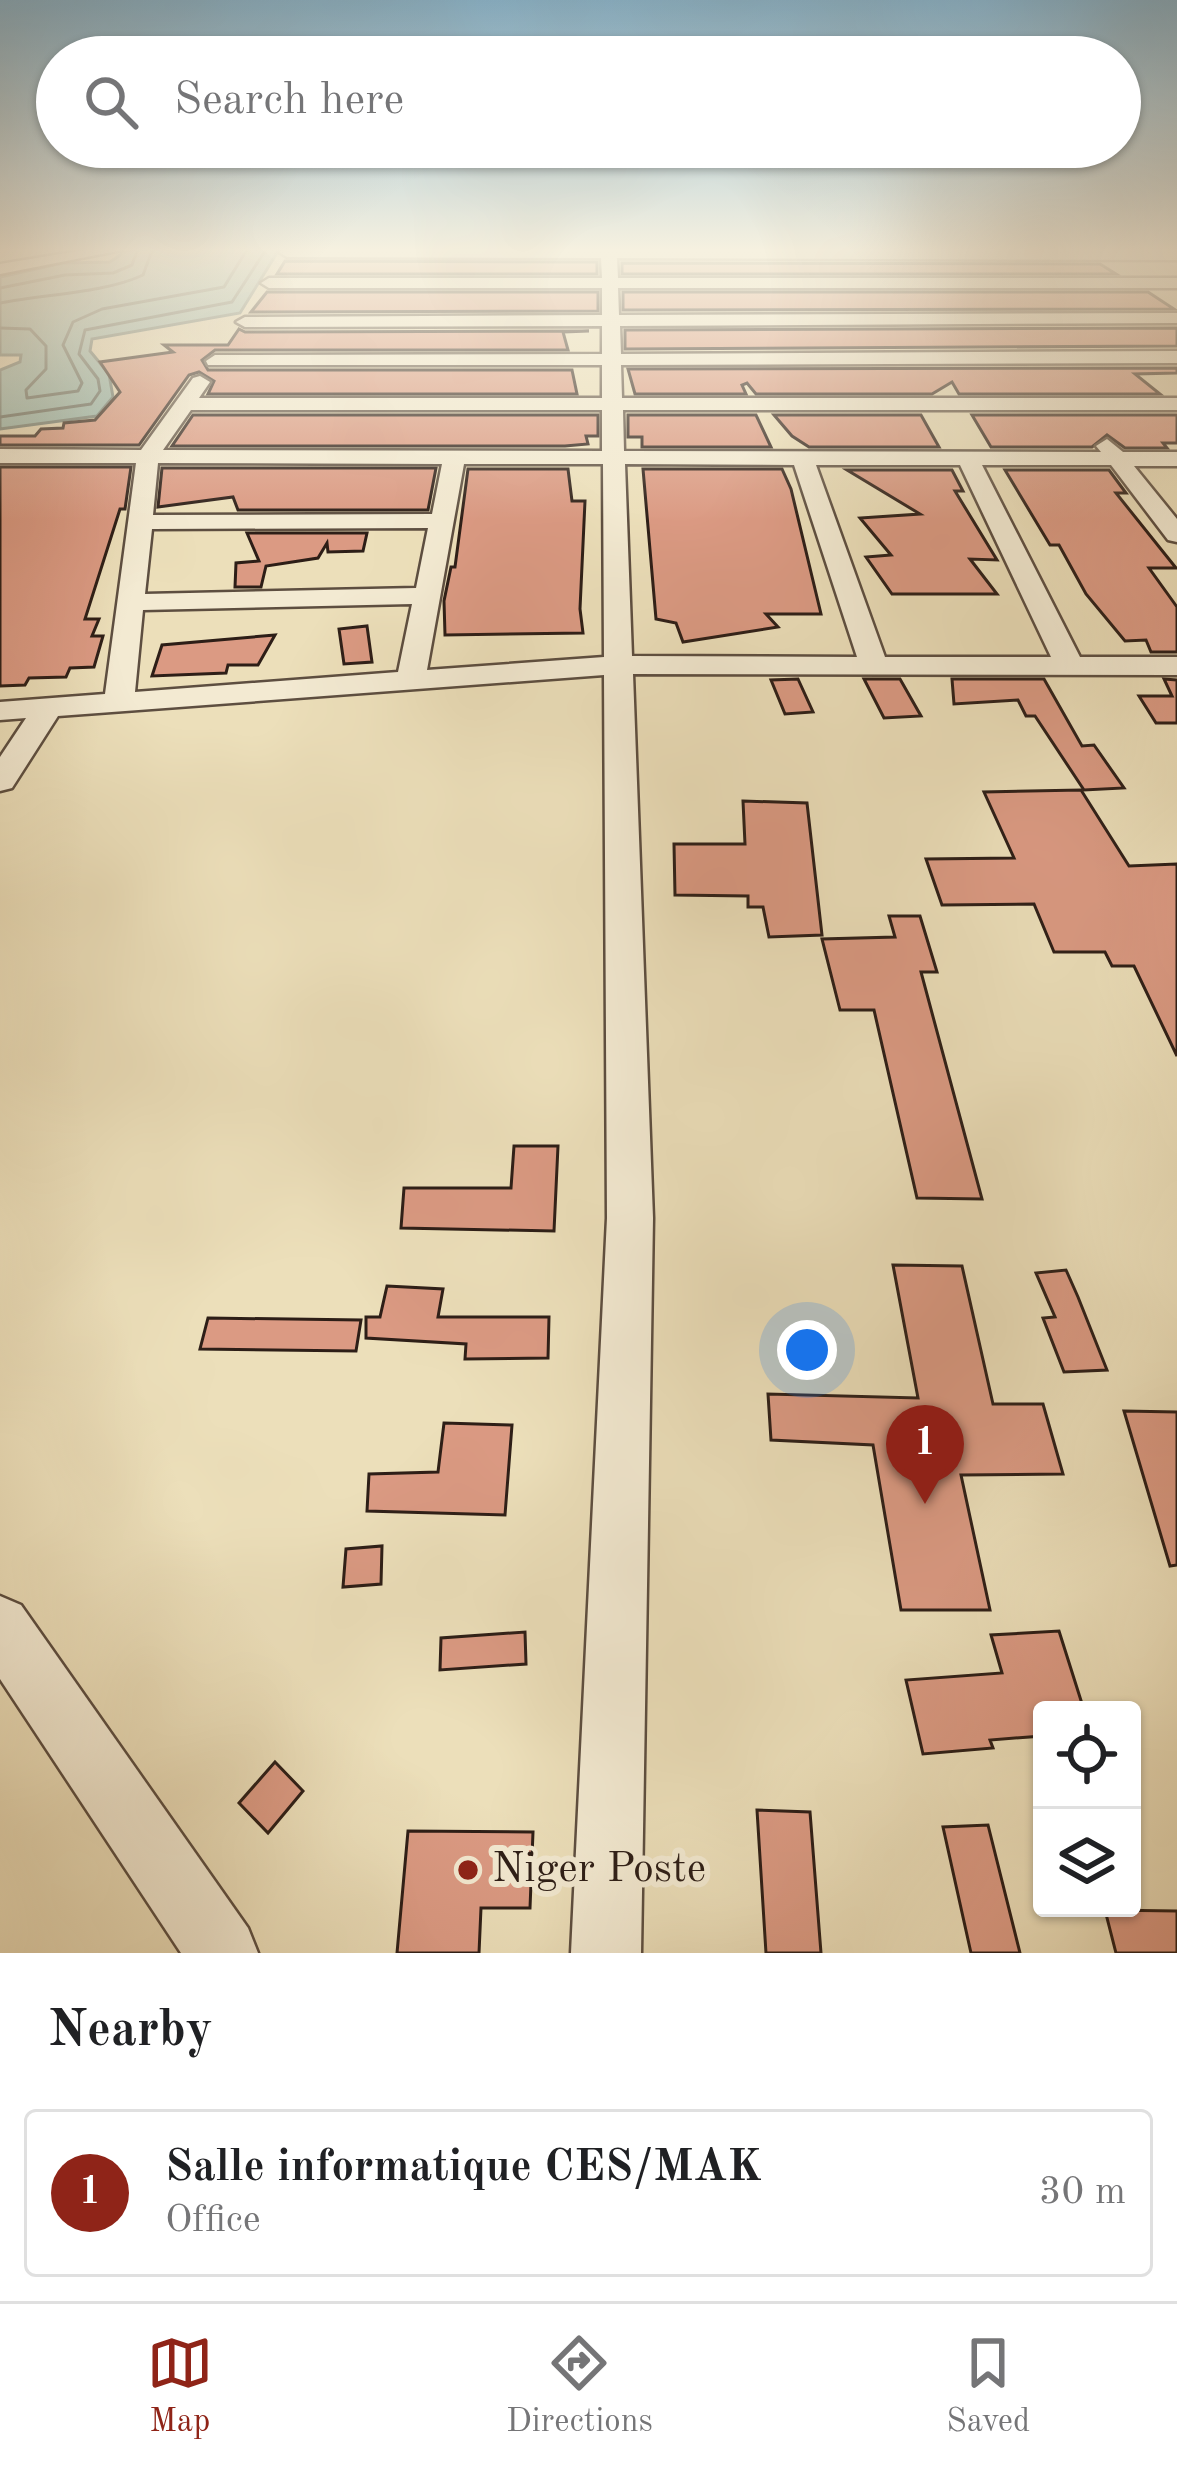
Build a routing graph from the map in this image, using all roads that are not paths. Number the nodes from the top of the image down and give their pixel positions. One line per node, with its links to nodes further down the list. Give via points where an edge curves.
1 (232, 339): 7 (street)
2 (342, 339): 7 (street)
3 (610, 339): 10 (street)
4 (843, 339): 8 (street)
5 (1024, 339): 8 (street)
6 (1177, 357): 8 (street)
7 (215, 361): 9 (street)
8 (1056, 381): 10 (street); 11 (street); 18 (street)
9 (183, 404): 10 (street); 15 (street)
10 (611, 404): 12 (street)
11 (1177, 404)
12 (612, 454): 13 (street); 16 (street); 25 (street)
13 (455, 455): 15 (street); 20 (street)
14 (0, 456): 15 (street)
15 (148, 456): 21 (street)
16 (802, 456): 17 (street); 26 (street)
17 (967, 458): 18 (street); 27 (street)
18 (1117, 459): 19 (street); 22 (street)
19 (1177, 459)
20 (442, 521): 21 (street); 23 (street)
21 (139, 522): 24 (street)
22 (1177, 536)
23 (427, 596): 24 (street); 29 (street)
24 (129, 602): 30 (street)
25 (615, 665): 26 (street); 29 (street); 36 (street, via 629,1219)
26 (874, 665): 27 (street)
27 (1070, 666): 28 (street)
28 (1177, 666)
29 (411, 680): 30 (street)
30 (119, 702): 31 (street)
31 (49, 707): 32 (street); 33 (street)
32 (0, 710)
33 (0, 781)
34 (0, 1626): 35 (street)
35 (223, 1953)
36 (606, 1953)

